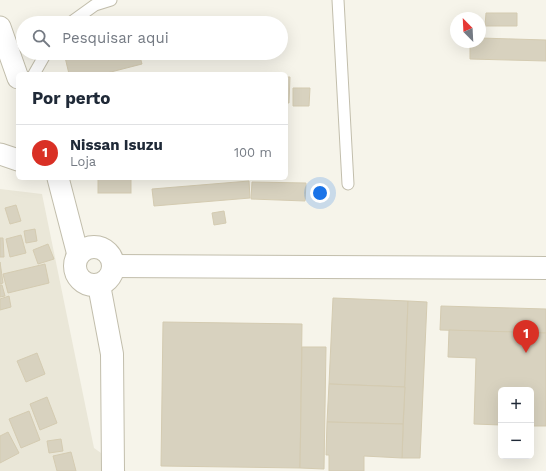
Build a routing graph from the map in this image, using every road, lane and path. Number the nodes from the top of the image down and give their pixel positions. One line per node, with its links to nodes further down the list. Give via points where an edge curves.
1 (111, 0): 3 (lane, via 95,5)
2 (338, 0): 11 (lane)
3 (80, 16)
4 (0, 27): 6 (street)
5 (42, 60): 7 (lane)
6 (16, 72)
7 (35, 72)
8 (0, 154): 9 (street)
9 (16, 159)
10 (59, 180): 12 (street)
11 (348, 184)
12 (78, 255): 13 (street, via 88,248 100,248 109,254); 15 (street, via 75,270 78,277 83,283)
13 (113, 266): 14 (street); 15 (street, via 109,278)
14 (546, 268)
15 (99, 285): 16 (street, via 112,354)
16 (113, 471)

